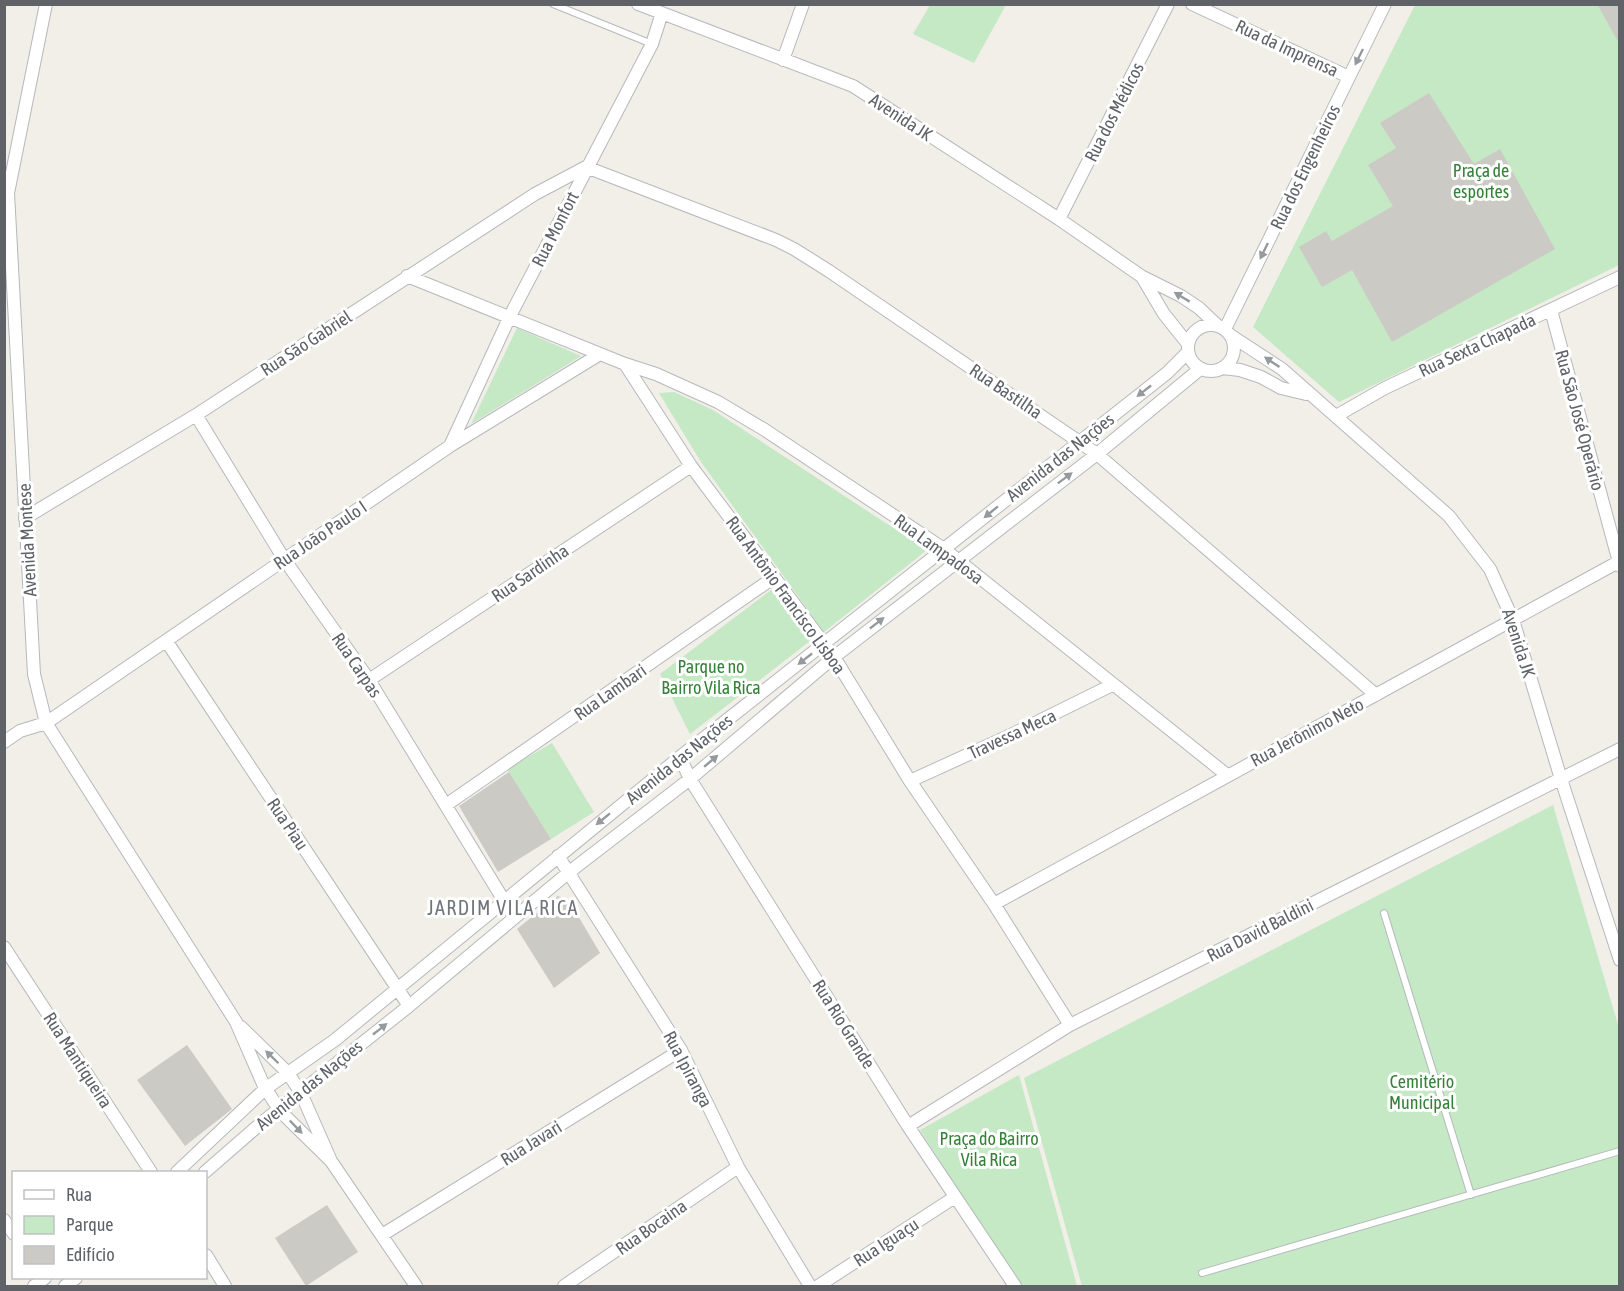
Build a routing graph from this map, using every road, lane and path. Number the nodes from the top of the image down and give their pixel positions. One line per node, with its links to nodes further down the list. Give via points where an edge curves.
1 (46, 4): 13 (street, Avenida Montese)
2 (553, 4): 9 (lane)
3 (638, 4): 8 (street, Avenida JK)
4 (803, 4): 10 (street)
5 (1168, 4): 14 (street, Rua dos Médicos)
6 (1192, 4): 11 (street, Rua da Imprensa)
7 (1385, 4): 11 (street, Rua dos Engenheiros, one-way to 11)
8 (662, 13): 9 (street, Rua Monfort); 10 (street, Avenida JK)
9 (652, 44): 12 (street, Rua Monfort)
10 (783, 60): 14 (street, Avenida JK, via 853,86)
11 (1349, 77): 20 (street, Rua dos Engenheiros, one-way to 20)
12 (586, 167): 15 (street, Rua São Gabriel, via 535,194); 19 (street, Rua Monfort); 29 (street, Rua Bastilha, via 794,249)
13 (6, 193): 33 (street, Avenida Montese)
14 (1059, 219): 16 (street, Avenida JK)
15 (407, 276): 19 (street); 27 (street, Rua São Gabriel)
16 (1141, 276): 20 (street, Avenida JK, one-way to 16, via 1199,308); 21 (street, Avenida JK)
17 (1620, 277): 18 (street, Rua Sexta Chapada)
18 (1551, 310): 28 (street, Rua Sexta Chapada, via 1385,388); 37 (street, Rua São José Operário)
19 (510, 316): 22 (street); 30 (street, Rua Monfort)
20 (1224, 330): 21 (street, via 1210,324 1196,330); 24 (street, via 1234,349); 26 (street, Avenida JK, one-way to 20, via 1282,369)
21 (1188, 348): 25 (street, via 1194,365); 29 (street, Avenida das Nações, one-way to 29, via 1167,373)
22 (600, 354): 23 (street); 30 (street, Rua João Paulo I)
23 (625, 364): 32 (street, Rua Antônio Francisco Lisboa); 34 (street, Rua Lampadosa, via 666,378 746,418)
24 (1222, 368): 25 (street); 26 (street, Avenida JK, via 1240,370)
25 (1200, 369): 31 (street, Avenida das Nações)
26 (1309, 395): 28 (street, Avenida JK)
27 (196, 415): 33 (street, Rua São Gabriel); 35 (street, Rua Carpas)
28 (1336, 416): 39 (street, Avenida JK, via 1449,516 1490,569)
29 (1080, 441): 31 (street, Rua Bastilha); 34 (street, Avenida das Nações, one-way to 34)
30 (450, 447): 35 (street, Rua João Paulo I)
31 (1097, 453): 36 (street, Avenida das Nações, one-way to 31); 45 (street, Rua Bastilha)
32 (691, 466): 38 (street, Rua Antônio Francisco Lisboa); 43 (street, Rua Sardinha)
33 (25, 518): 46 (street, Avenida Montese, via 34,674)
34 (944, 549): 36 (street, Rua Lampadosa); 41 (street, Avenida das Nações)
35 (284, 559): 40 (street, Rua João Paulo I); 43 (street, Rua Carpas)
36 (958, 560): 42 (street, Avenida das Nações, one-way to 36); 44 (street, Rua Lampadosa)
37 (1619, 563): 39 (street, Rua Jerônimo Neto)
38 (773, 578): 41 (street, Rua Antônio Francisco Lisboa); 56 (street, Rua Lambari)
39 (1513, 620): 45 (street, Rua Jerônimo Neto); 54 (street, Avenida JK)
40 (167, 642): 46 (street, Rua João Paulo I); 65 (street, Rua Piau)
41 (824, 644): 42 (street, Rua Antônio Francisco Lisboa); 51 (street, Avenida das Nações, one-way to 51)
42 (834, 657): 53 (street, Avenida das Nações, one-way to 42); 55 (street, Rua Antônio Francisco Lisboa)
43 (369, 680): 56 (street, Rua Carpas)
44 (1112, 685): 52 (street, Rua Lampadosa); 55 (street, Travessa Meca)
45 (1376, 695): 52 (street, Rua Jerônimo Neto)
46 (46, 723): 48 (street, Rua João Paulo I); 67 (street, Avenida Montese)
47 (4, 731): 48 (street)
48 (20, 731): 49 (street)
49 (4, 742)
50 (1620, 749): 54 (street, Rua David Baldini)
51 (680, 757): 53 (street, Rua Rio Grande); 57 (street, Avenida das Nações, one-way to 57)
52 (1227, 775): 60 (street, Rua Jerônimo Neto)
53 (690, 779): 58 (street, Avenida das Nações); 74 (street, Rua Rio Grande)
54 (1561, 779): 64 (street, Avenida JK); 68 (street, Rua David Baldini)
55 (910, 781): 60 (street, Rua Antônio Francisco Lisboa)
56 (446, 805): 59 (street, Rua Carpas)
57 (558, 856): 58 (street, Rua Ipiranga); 59 (street, Avenida das Nações)
58 (568, 873): 62 (street, Avenida das Nações); 69 (street, Rua Ipiranga)
59 (504, 901): 62 (street, Rua Carpas); 65 (street, Avenida das Nações)
60 (994, 904): 68 (street, Rua Antônio Francisco Lisboa)
61 (1384, 913): 81 (lane)
62 (514, 917): 66 (street, Avenida das Nações)
63 (4, 947): 78 (street, Rua Mantiqueira)
64 (1620, 960)
65 (398, 989): 66 (street, Rua Piau); 70 (street, Avenida das Nações)
66 (409, 1006): 72 (street, Avenida das Nações, one-way to 66)
67 (236, 1022): 70 (street, Avenida Montese, one-way to 67); 71 (street, Avenida Montese)
68 (1070, 1025): 74 (street, Rua David Baldini)
69 (681, 1050): 77 (street, Rua Ipiranga); 83 (street, Rua Javari)
70 (288, 1072): 71 (street, Avenida das Nações); 72 (street, Avenida Montese)
71 (265, 1089): 73 (street, Avenida Montese); 79 (street, Avenida das Nações)
72 (301, 1093): 73 (street, Avenida das Nações); 76 (street, Avenida Montese)
73 (280, 1110): 76 (street, Avenida Montese, one-way to 76); 80 (street, Avenida das Nações)
74 (908, 1126): 82 (street, Rua Rio Grande)
75 (1620, 1151): 81 (lane)
76 (331, 1161): 83 (street, Avenida Montese)
77 (738, 1167): 88 (street, Rua Bocaina); 89 (street, Rua Ipiranga)
78 (150, 1171)
79 (179, 1171)
80 (207, 1171)
81 (1471, 1195): 85 (lane)
82 (955, 1197): 90 (street, Rua Iguaçu); 91 (street, Rua Rio Grande)
83 (382, 1235): 87 (street, Avenida Montese)
84 (207, 1257): 86 (street)
85 (1202, 1273)
86 (225, 1287)
87 (416, 1287)
88 (564, 1287)
89 (810, 1287)
90 (818, 1287)
91 (1015, 1287)

